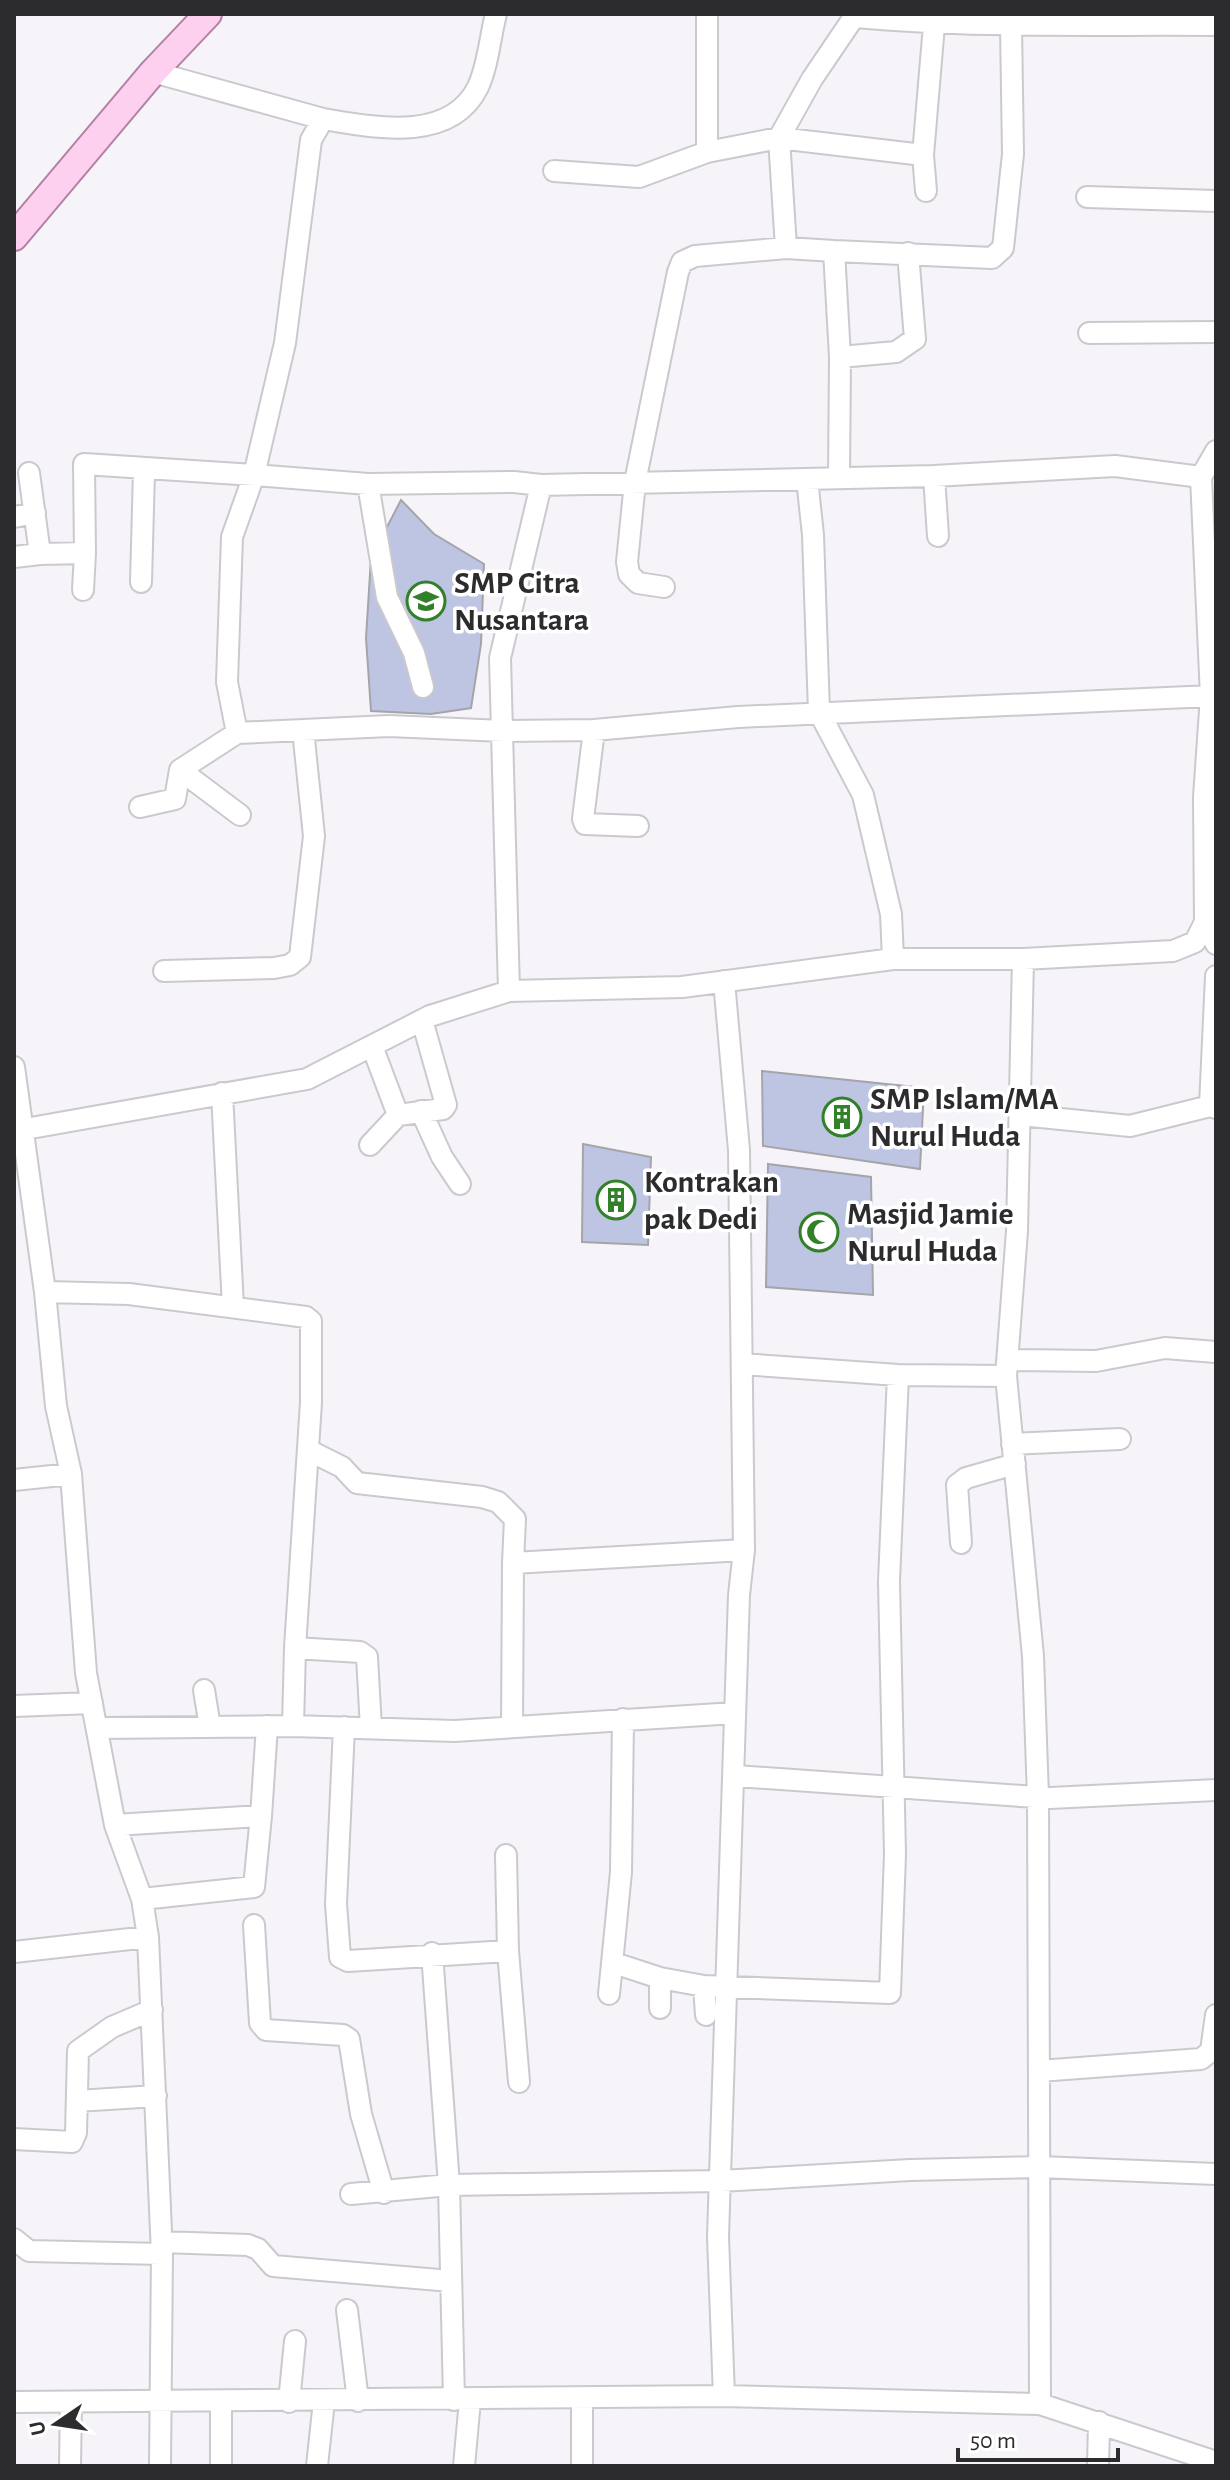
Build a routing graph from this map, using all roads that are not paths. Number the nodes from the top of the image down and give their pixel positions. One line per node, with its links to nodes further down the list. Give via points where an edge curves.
1 (208, 14): 9 (main road)
2 (496, 14): 10 (street, via 478,87 442,121 388,130)
3 (707, 14): 12 (street)
4 (856, 15): 6 (street); 11 (street)
5 (983, 18): 6 (street); 8 (street)
6 (934, 25): 13 (street)
7 (1216, 25): 8 (street)
8 (1011, 26): 21 (street, via 1013,154 1003,248 992,258)
9 (153, 72): 10 (street); 18 (main road)
10 (323, 119): 28 (street, via 311,140 285,343)
11 (779, 138): 12 (street); 13 (street); 19 (street)
12 (707, 152): 14 (street, via 639,177)
13 (923, 155): 15 (street)
14 (554, 171)
15 (926, 191)
16 (1087, 197): 17 (street)
17 (1216, 201)
18 (14, 237)
19 (786, 248): 20 (street); 33 (street, via 695,256 682,262)
20 (834, 251): 21 (street); 24 (street)
21 (908, 253): 24 (street, via 915,339 896,352)
22 (1216, 332): 23 (street)
23 (1089, 333)
24 (840, 357): 30 (street)
25 (1216, 451): 31 (street)
26 (144, 471): 28 (street); 39 (street, via 84,464); 42 (street)
27 (29, 473): 36 (street)
28 (254, 475): 34 (street); 51 (street, via 232,537 227,682)
29 (934, 476): 30 (street); 31 (street, via 1115,466); 38 (street)
30 (839, 477): 32 (street)
31 (1201, 477): 46 (street)
32 (807, 479): 33 (street); 47 (street)
33 (635, 482): 35 (street); 43 (street, via 629,574 638,583)
34 (368, 484): 35 (street); 45 (street, via 387,597 414,653)
35 (541, 485): 50 (street, via 500,658)
36 (35, 513): 37 (street); 40 (street)
37 (14, 517)
38 (938, 536)
39 (85, 553): 40 (street); 44 (street)
40 (40, 554): 41 (street)
41 (14, 557)
42 (141, 582)
43 (664, 587)
44 (83, 590)
45 (423, 687)
46 (1212, 706): 47 (street); 56 (street, via 1204,797)
47 (819, 712): 49 (street); 58 (street, via 863,795 891,914)
48 (303, 730): 50 (street, via 389,726); 51 (street); 60 (street, via 314,836 300,957 274,968)
49 (594, 730): 50 (street); 55 (street, via 583,819 588,826)
50 (503, 731): 63 (street)
51 (237, 733): 52 (street)
52 (180, 770): 53 (street, via 175,799); 54 (street)
53 (140, 807)
54 (240, 815)
55 (638, 826)
56 (1205, 922): 57 (street); 59 (street, via 1195,942 1181,950)
57 (1216, 944)
58 (893, 959): 59 (street); 62 (street)
59 (1023, 959): 71 (street)
60 (164, 971)
61 (1216, 976): 68 (street)
62 (724, 981): 63 (street, via 647,989); 78 (street, via 739,1150)
63 (509, 991): 64 (street)
64 (422, 1020): 65 (street); 69 (street, via 446,1105)
65 (372, 1046): 67 (street, via 307,1079); 70 (street)
66 (14, 1067): 72 (street)
67 (222, 1093): 72 (street); 76 (street)
68 (1213, 1107): 71 (street, via 1130,1126)
69 (421, 1111): 70 (street); 74 (street)
70 (398, 1115): 73 (street)
71 (1021, 1115): 79 (street)
72 (20, 1130): 75 (street)
73 (370, 1145)
74 (460, 1184)
75 (45, 1292): 76 (street, via 129,1294); 84 (street, via 56,1406)
76 (233, 1307): 82 (street, via 311,1321)
77 (1216, 1352): 79 (street, via 1165,1348 1096,1361)
78 (742, 1364): 80 (street); 87 (street)
79 (1007, 1368): 80 (street); 83 (street)
80 (898, 1375): 103 (street, via 889,1581)
81 (1120, 1439): 83 (street)
82 (308, 1450): 88 (street, via 342,1467 357,1483 498,1502 515,1519); 89 (street)
83 (1014, 1454): 86 (street, via 957,1485); 105 (street, via 1033,1656)
84 (71, 1474): 85 (street); 91 (street)
85 (14, 1480)
86 (961, 1543)
87 (744, 1550): 88 (street); 93 (street)
88 (513, 1563): 99 (street)
89 (295, 1648): 96 (street); 101 (street, via 360,1652 367,1657)
90 (204, 1690): 97 (street)
91 (92, 1703): 92 (street); 100 (street)
92 (14, 1706)
93 (735, 1713): 94 (street); 102 (street)
94 (623, 1719): 99 (street); 115 (street)
95 (267, 1726): 96 (street); 97 (street); 106 (street)
96 (293, 1726): 98 (street)
97 (210, 1727): 100 (street)
98 (344, 1727): 101 (street); 114 (street, via 336,1904 339,1954 348,1961)
99 (512, 1727): 101 (street)
100 (98, 1728): 107 (street)
101 (371, 1728)
102 (736, 1776): 103 (street); 118 (street)
103 (895, 1789): 105 (street); 118 (street, via 890,1993)
104 (1216, 1790): 105 (street)
105 (1038, 1797): 124 (street)
106 (261, 1816): 107 (street); 109 (street, via 254,1887)
107 (115, 1825): 109 (street)
108 (506, 1855): 112 (street)
109 (142, 1899): 111 (street)
110 (254, 1925): 133 (street, via 260,2023 266,2030 347,2037 361,2114)
111 (148, 1937): 113 (street); 121 (street)
112 (508, 1951): 114 (street); 125 (street)
113 (14, 1952)
114 (432, 1953): 132 (street)
115 (614, 1963): 116 (street); 119 (street)
116 (660, 1978): 117 (street); 120 (street)
117 (704, 1986): 118 (street); 122 (street)
118 (726, 1988): 131 (street)
119 (609, 1994)
120 (660, 2008)
121 (152, 2010): 126 (street); 127 (street, via 81,2047 76,2056)
122 (706, 2015)
123 (1216, 2015): 124 (street, via 1211,2051 1201,2059)
124 (1039, 2071): 129 (street)
125 (519, 2082)
126 (156, 2096): 127 (street); 136 (street)
127 (77, 2101): 128 (street, via 72,2142)
128 (14, 2139)
129 (1039, 2167): 130 (street); 131 (street); 150 (street)
130 (1216, 2174)
131 (721, 2181): 132 (street); 140 (street)
132 (449, 2185): 133 (street); 137 (street)
133 (384, 2193): 134 (street)
134 (351, 2194)
135 (14, 2239): 136 (street, via 29,2251)
136 (162, 2248): 137 (street, via 248,2245 273,2266); 147 (street)
137 (451, 2281): 142 (street)
138 (347, 2310): 144 (street)
139 (295, 2341): 149 (street)
140 (724, 2396): 141 (street); 150 (street)
141 (582, 2399): 142 (street); 158 (street)
142 (462, 2400): 144 (street); 157 (street)
143 (324, 2401): 144 (street); 149 (street); 156 (street)
144 (358, 2401)
145 (14, 2402): 146 (street)
146 (71, 2402): 147 (street); 153 (street)
147 (161, 2402): 148 (street); 154 (street)
148 (221, 2402): 149 (street); 155 (street)
149 (289, 2402)
150 (1040, 2404): 151 (street)
151 (1099, 2422): 152 (street); 159 (street)
152 (1206, 2462)
153 (70, 2466)
154 (160, 2466)
155 (221, 2466)
156 (317, 2466)
157 (464, 2466)
158 (582, 2466)
159 (1098, 2466)

